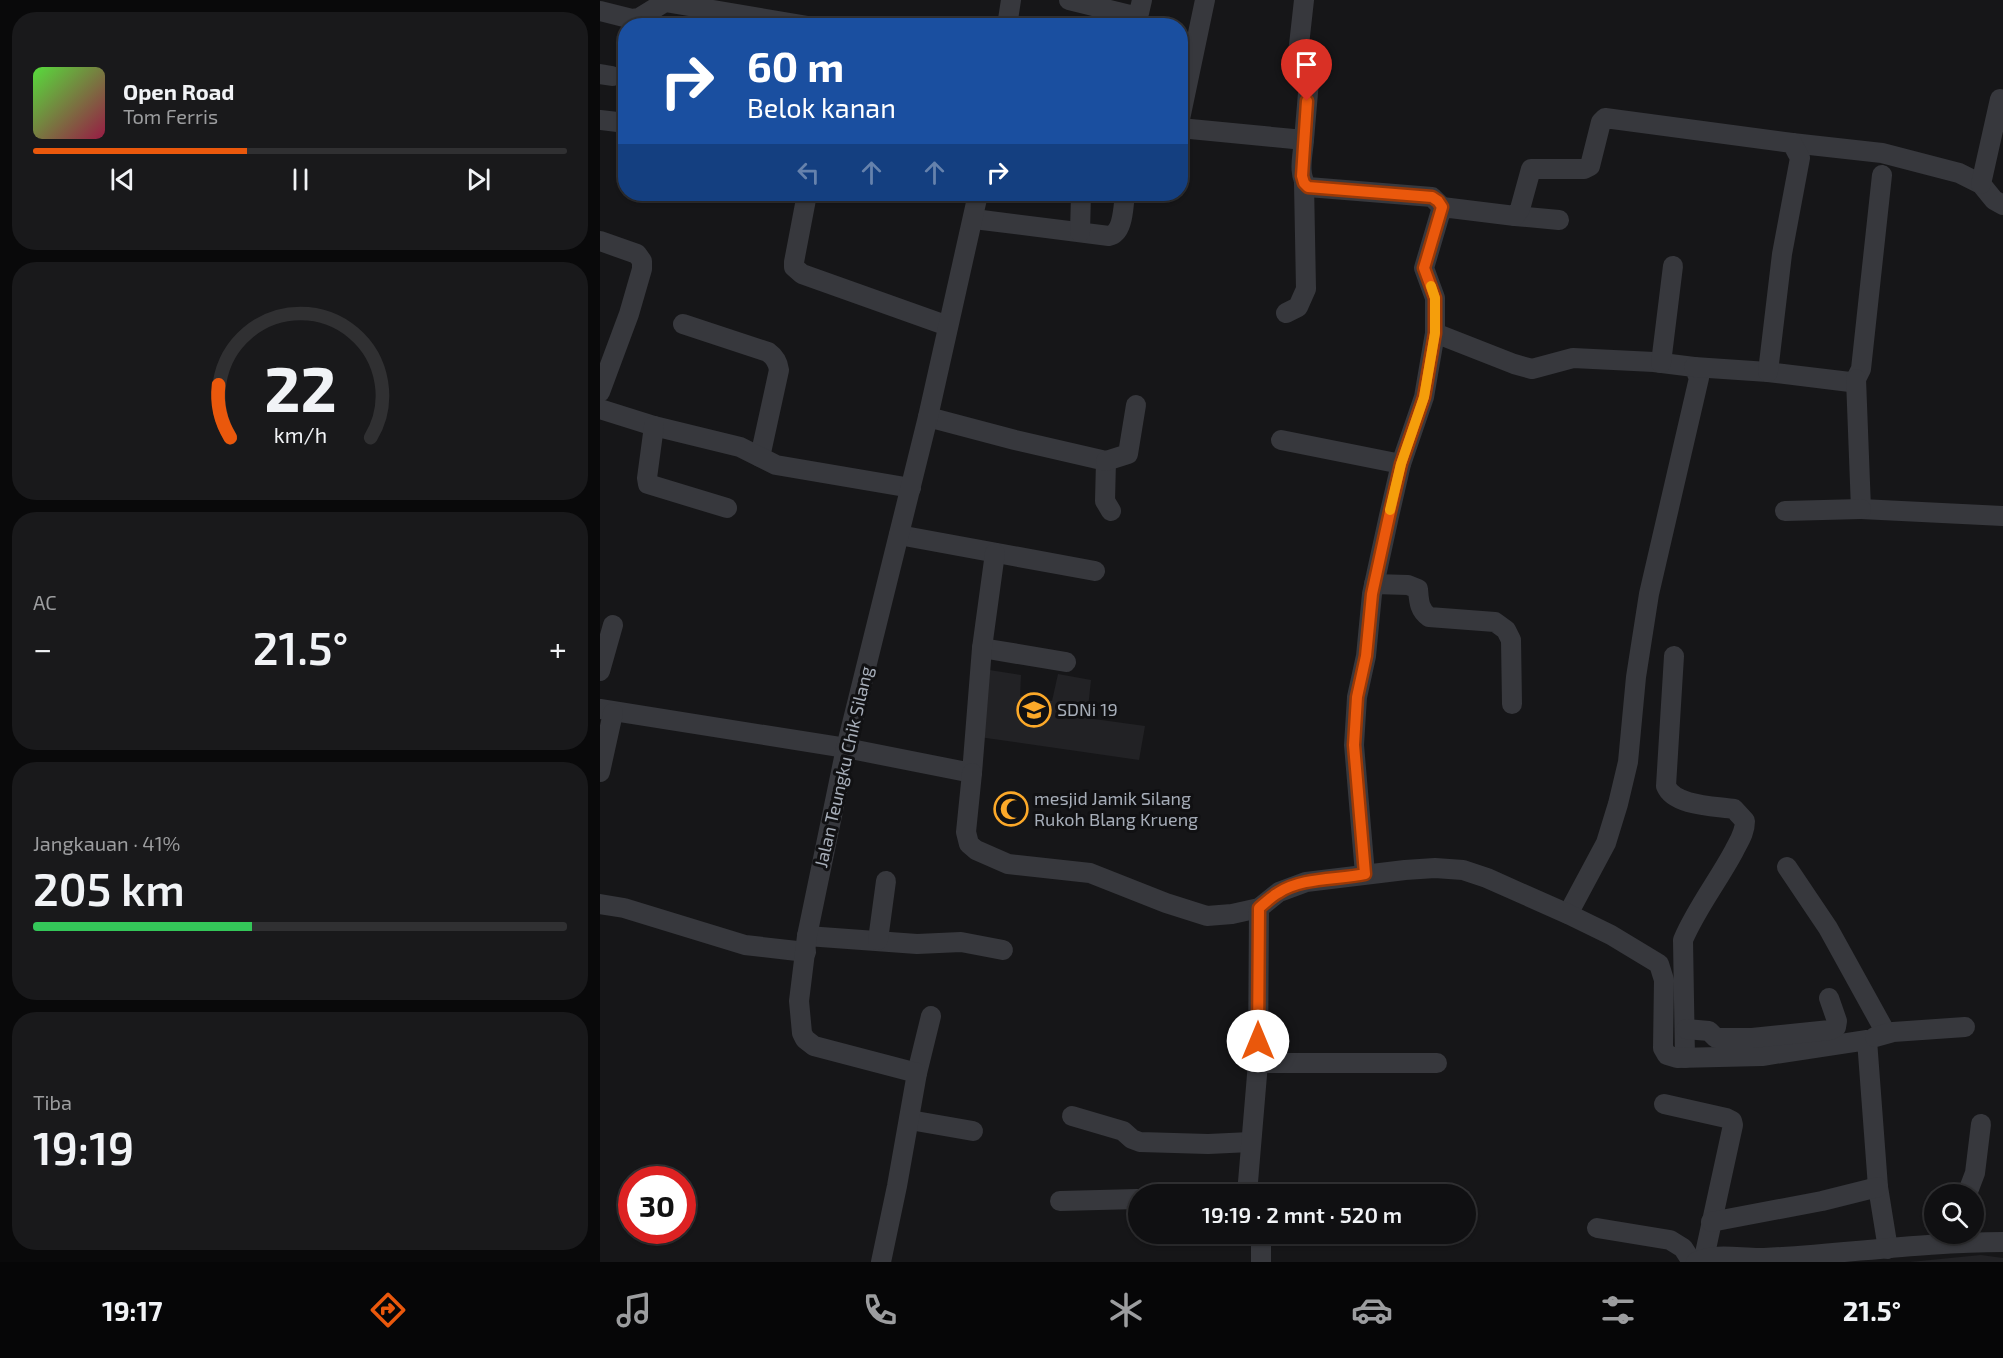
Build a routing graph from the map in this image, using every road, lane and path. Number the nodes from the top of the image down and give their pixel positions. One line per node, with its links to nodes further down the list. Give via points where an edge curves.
1 (1011, 0): 10 (street)
2 (1069, 0): 3 (street, via 1134,15 1139,13)
3 (1142, 0)
4 (1205, 0): 11 (street)
5 (1304, 0): 16 (street, via 1297,63 1309,81)
6 (600, 12): 7 (street)
7 (627, 18)
8 (639, 18): 9 (street, via 665,2)
9 (760, 18)
10 (1008, 18)
11 (1188, 81)
12 (2000, 99): 20 (street)
13 (600, 120): 14 (street)
14 (618, 122)
15 (1188, 129): 16 (street)
16 (1304, 140): 19 (street)
17 (1792, 143): 20 (street, via 1882,153 1959,173); 27 (street, via 1605,118 1590,166 1584,170 1531,169); 39 (street, via 1800,158 1782,254)
18 (1882, 175): 40 (street, via 1861,369)
19 (1304, 183): 26 (street, via 1312,188 1432,197); 33 (street, via 1306,289 1298,307)
20 (1981, 184): 25 (street)
21 (806, 201): 35 (street, via 794,262 801,274)
22 (977, 201): 28 (street, Jalan Teungku Chik Silang)
23 (1081, 201): 30 (street)
24 (1124, 201): 30 (street, via 1114,235)
25 (2003, 205)
26 (1442, 207): 27 (street); 36 (street, via 1424,268 1435,298)
27 (1515, 216): 29 (street)
28 (974, 219): 30 (street); 35 (street, Jalan Teungku Chik Silang)
29 (1559, 219)
30 (1080, 232)
31 (600, 241): 41 (street, via 637,254 642,261 629,314)
32 (1673, 266): 37 (street)
33 (1286, 313)
34 (683, 324): 47 (street, via 773,355 778,363)
35 (948, 326): 44 (street, Jalan Teungku Chik Silang)
36 (1435, 333): 37 (street, via 1532,369 1573,358); 49 (street, via 1424,397)
37 (1661, 363): 38 (street)
38 (1694, 367): 39 (street); 75 (street, via 1699,378 1649,594 1628,762 1606,843)
39 (1768, 372): 40 (street)
40 (1856, 380): 52 (street)
41 (600, 392)
42 (1136, 405): 48 (street, via 1128,454)
43 (600, 409): 45 (street)
44 (928, 417): 48 (street); 50 (street, Jalan Teungku Chik Silang)
45 (654, 426): 47 (street, via 740,447); 51 (street, via 648,484)
46 (1281, 440): 49 (street)
47 (760, 457): 50 (street, via 793,470)
48 (1106, 461): 53 (street, via 1105,501)
49 (1401, 464): 59 (street)
50 (911, 488): 56 (street, Jalan Teungku Chik Silang)
51 (727, 508)
52 (1861, 509): 54 (street); 55 (street)
53 (1111, 511)
54 (1785, 511)
55 (2003, 516)
56 (899, 535): 57 (street); 67 (street, Jalan Teungku Chik Silang)
57 (995, 553): 58 (street); 61 (street)
58 (1095, 571)
59 (1374, 584): 65 (street, via 1418,589 1419,604 1429,617 1495,622 1506,630 1511,640); 71 (street, via 1354,745)
60 (613, 625): 64 (street)
61 (982, 648): 63 (street); 69 (street)
62 (1674, 656): 82 (street, via 1665,786 1668,794 1683,801 1734,809 1745,828 1683,940)
63 (1066, 662)
64 (600, 671)
65 (1512, 704)
66 (606, 711): 67 (street); 68 (street)
67 (846, 747): 69 (street); 77 (street, Jalan Teungku Chik Silang)
68 (600, 772)
69 (972, 773): 74 (street, via 966,832 969,844 976,850 1008,864 1090,873 1207,916)
70 (1787, 867): 83 (street, via 1828,928)
71 (1365, 874): 74 (street, via 1306,882 1279,892); 75 (street, via 1435,868 1463,870)
72 (886, 881): 76 (street)
73 (600, 904): 77 (street, via 745,945)
74 (1259, 908): 85 (street)
75 (1568, 914): 84 (street, via 1659,964 1664,980 1663,1048 1670,1056)
76 (878, 940): 77 (street); 78 (street, via 917,944 961,942)
77 (806, 944): 87 (street, Jalan Teungku Chik Silang, via 799,1001 805,1039 820,1049)
78 (1003, 950)
79 (1829, 998): 82 (street, via 1837,1021 1830,1030 1716,1038 1709,1030)
80 (932, 1016): 87 (street)
81 (1965, 1027): 83 (street)
82 (1686, 1029): 84 (street)
83 (1876, 1036): 84 (street, via 1762,1056); 96 (street)
84 (1685, 1058)
85 (1258, 1063): 86 (street); 93 (street)
86 (1437, 1063)
87 (917, 1073): 90 (street)
88 (1664, 1104): 99 (street, via 1732,1121)
89 (1072, 1116): 93 (street, via 1123,1131 1140,1142)
90 (910, 1120): 92 (street); 107 (street)
91 (1981, 1124): 95 (street)
92 (973, 1131)
93 (1251, 1142): 94 (street)
94 (1247, 1184)
95 (1971, 1184)
96 (1878, 1187): 99 (street, via 1822,1202); 105 (street)
97 (1128, 1199): 98 (street)
98 (1060, 1201)
99 (1711, 1222): 106 (street)
100 (1597, 1228): 106 (street, via 1670,1240)
101 (1984, 1239): 102 (street)
102 (2003, 1242)
103 (1924, 1243): 105 (street)
104 (1261, 1244): 108 (street)
105 (1888, 1249): 106 (street, via 1761,1258 1721,1256)
106 (1697, 1261)
107 (881, 1262)
108 (1261, 1262)

